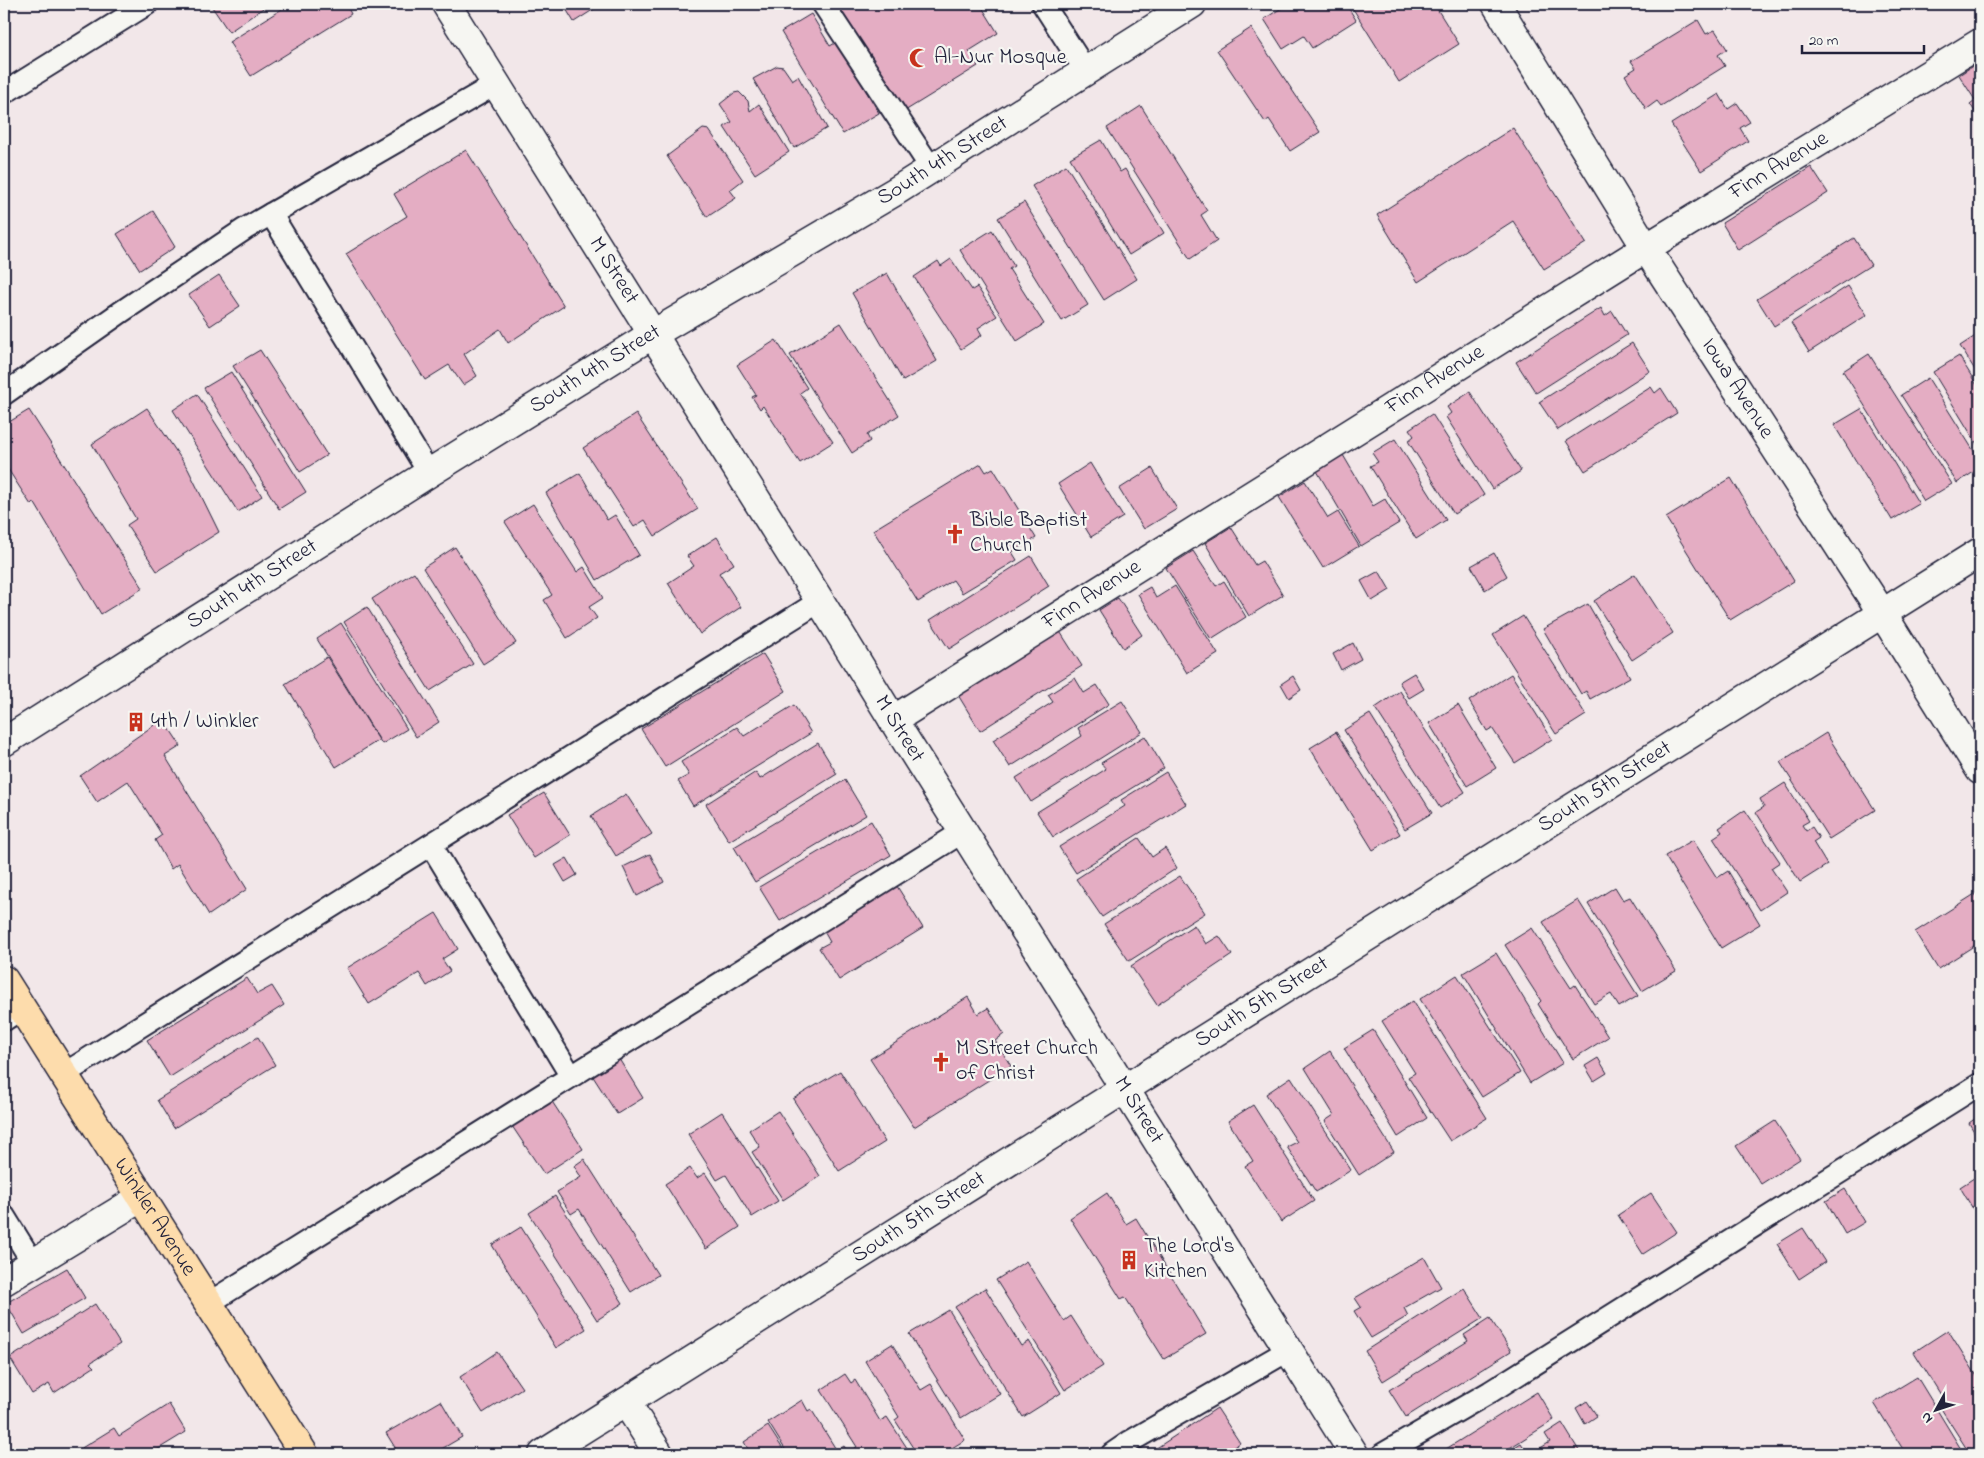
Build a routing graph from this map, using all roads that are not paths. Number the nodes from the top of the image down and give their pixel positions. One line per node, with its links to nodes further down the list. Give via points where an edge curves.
1 (147, 4): 10 (lane)
2 (446, 4): 9 (street, M Street)
3 (823, 4): 11 (lane)
4 (1043, 4): 8 (lane)
5 (1192, 4): 8 (street, South 4th Street)
6 (1496, 4): 13 (street, Iowa Avenue)
7 (1980, 43): 13 (street, Finn Avenue)
8 (1086, 71): 11 (street, South 4th Street)
9 (496, 84): 12 (lane); 14 (street, M Street)
10 (4, 93)
11 (931, 168): 14 (street, South 4th Street)
12 (271, 214): 15 (lane); 16 (lane)
13 (1646, 248): 19 (street, Iowa Avenue); 20 (street, Finn Avenue)
14 (653, 334): 16 (street, South 4th Street); 18 (street, M Street)
15 (4, 394)
16 (429, 473): 21 (street, South 4th Street)
17 (1980, 552): 19 (street, South 5th Street)
18 (820, 602): 20 (street, M Street); 24 (lane)
19 (1882, 614): 22 (street, Iowa Avenue); 30 (street, South 5th Street)
20 (892, 720): 23 (street, M Street)
21 (4, 742)
22 (1980, 770)
23 (964, 831): 28 (lane); 30 (street, M Street)
24 (430, 845): 27 (lane); 28 (lane)
25 (4, 980): 26 (main road, Winkler Avenue)
26 (13, 1014): 27 (main road, Winkler Avenue)
27 (64, 1074): 31 (main road, Winkler Avenue)
28 (571, 1076): 35 (lane)
29 (1980, 1084): 43 (lane, via 1498,1386)
30 (1124, 1088): 36 (street, M Street); 37 (street, South 5th Street)
31 (142, 1197): 33 (street); 35 (main road, Winkler Avenue)
32 (4, 1216): 33 (lane)
33 (34, 1263): 34 (street)
34 (4, 1282)
35 (209, 1303): 38 (main road, Winkler Avenue)
36 (1289, 1350): 41 (lane); 42 (street, M Street)
37 (626, 1402): 39 (street, South 5th Street); 40 (street)
38 (304, 1454)
39 (543, 1454)
40 (659, 1454)
41 (1112, 1454)
42 (1354, 1454)
43 (1383, 1454)

